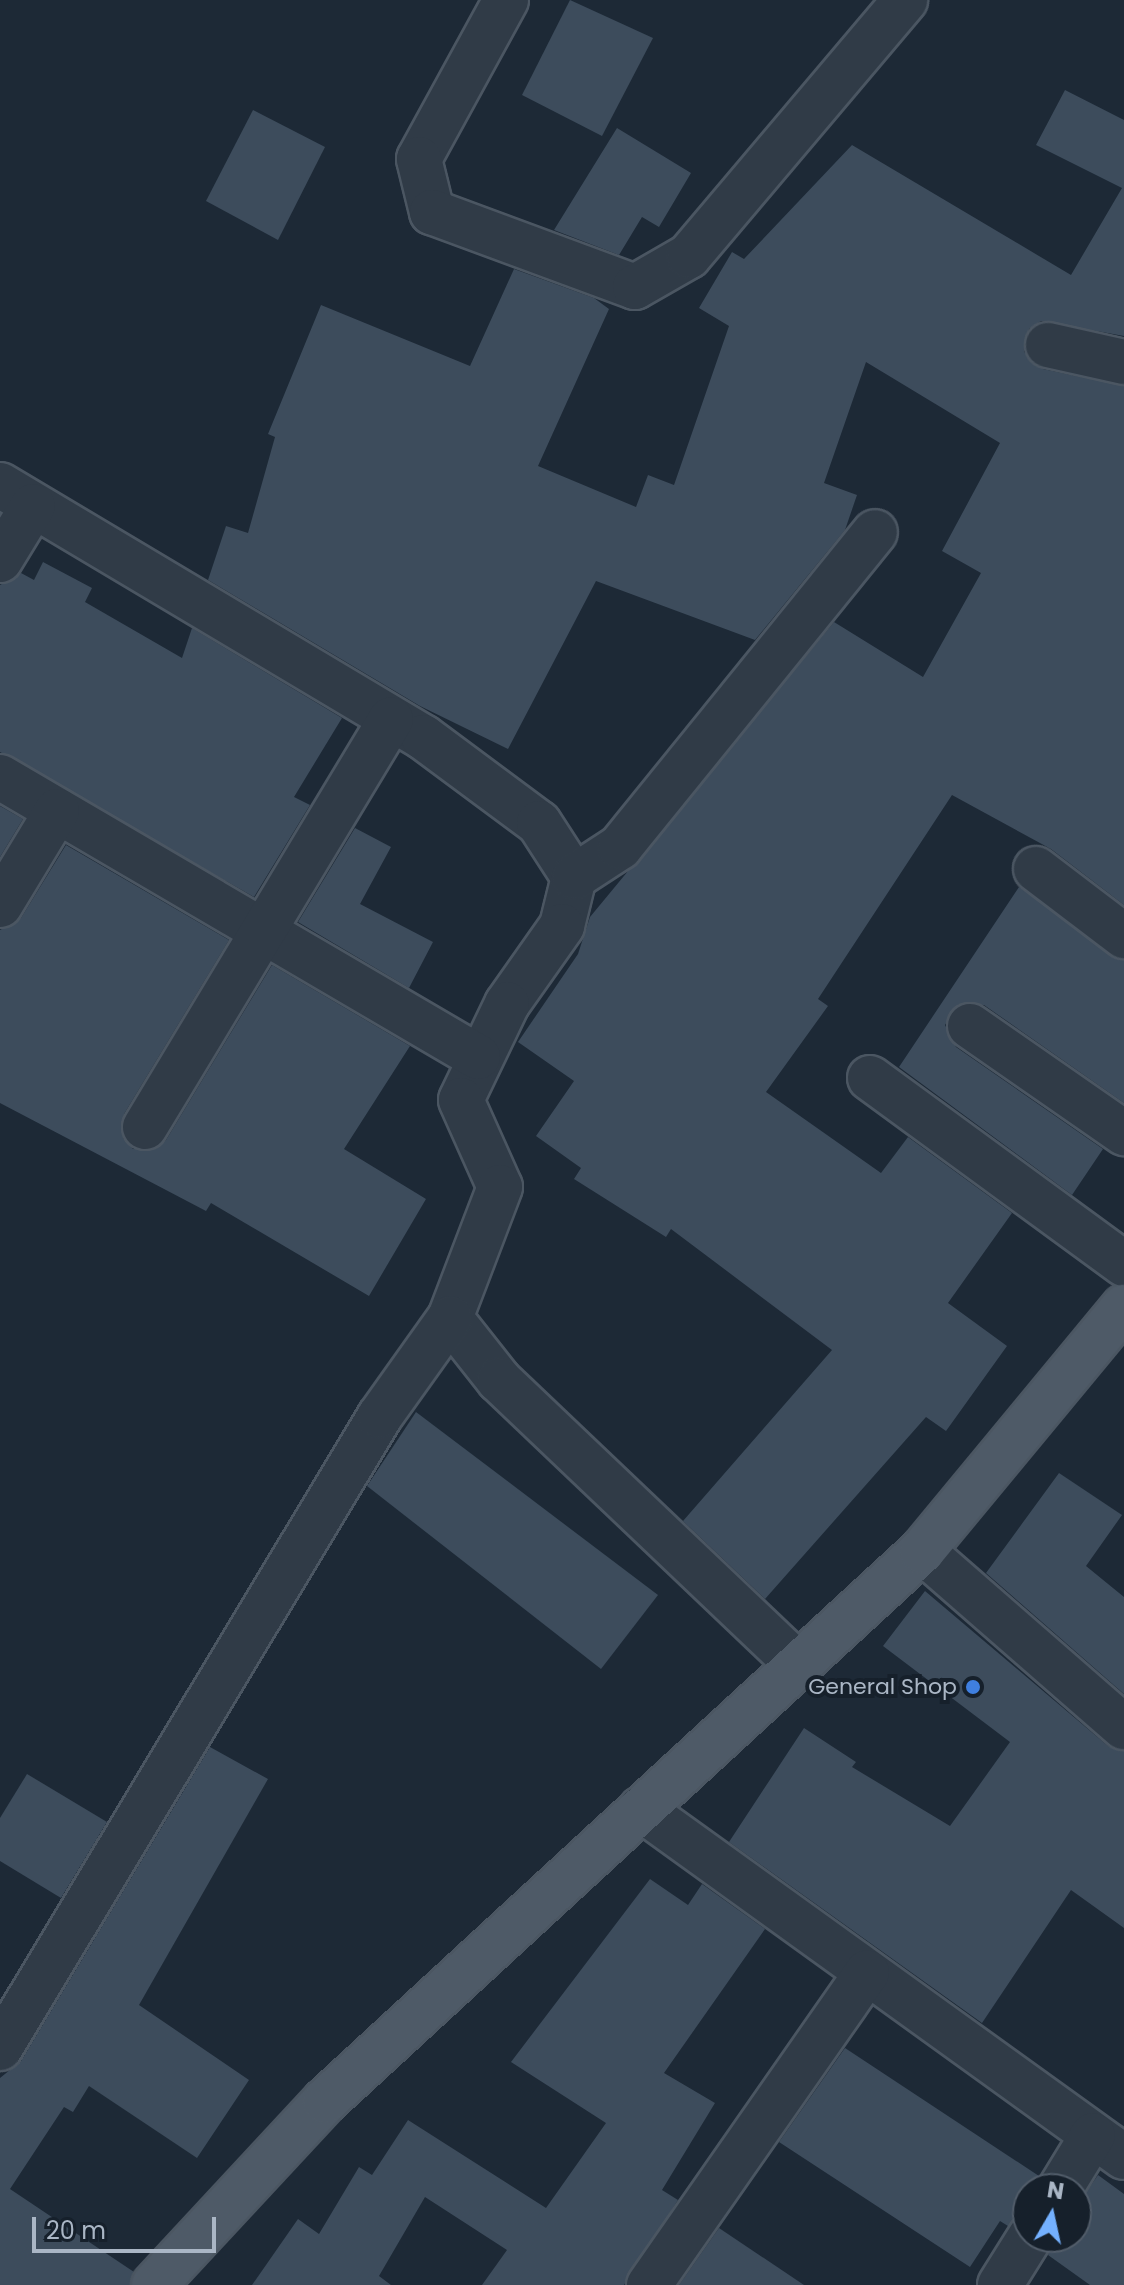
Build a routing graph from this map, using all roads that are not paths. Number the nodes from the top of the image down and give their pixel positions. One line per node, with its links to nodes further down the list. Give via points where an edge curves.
1 (506, 0): 2 (street, via 419,159 432,212 635,287 689,256)
2 (905, 0)
3 (1048, 345): 4 (street)
4 (1124, 362)
5 (17, 496): 7 (street); 8 (street)
6 (875, 532): 12 (street, via 620,847)
7 (0, 560)
8 (391, 719): 12 (street, via 539,823); 14 (street)
9 (0, 777): 10 (street)
10 (57, 811): 13 (street); 14 (street)
11 (1036, 869): 15 (street)
12 (574, 877): 17 (street, via 562,926)
13 (0, 905)
14 (263, 931): 17 (street); 19 (street)
15 (1124, 936)
16 (970, 1026): 20 (street)
17 (478, 1057): 23 (street, via 461,1100 500,1187)
18 (870, 1078): 21 (street)
19 (145, 1127)
20 (1124, 1133)
21 (1124, 1264)
22 (1122, 1314): 24 (main road)
23 (450, 1318): 25 (street, via 499,1380); 29 (street, via 380,1416)
24 (922, 1551): 25 (main road); 26 (street)
25 (798, 1665): 27 (main road)
26 (1124, 1727)
27 (641, 1809): 28 (street); 33 (main road, via 325,2101)
28 (867, 1972): 30 (street); 34 (street)
29 (0, 2048)
30 (1109, 2146): 31 (street)
31 (1078, 2173)
32 (1020, 2253): 35 (street)
33 (154, 2285)
34 (649, 2285)
35 (1000, 2285)

